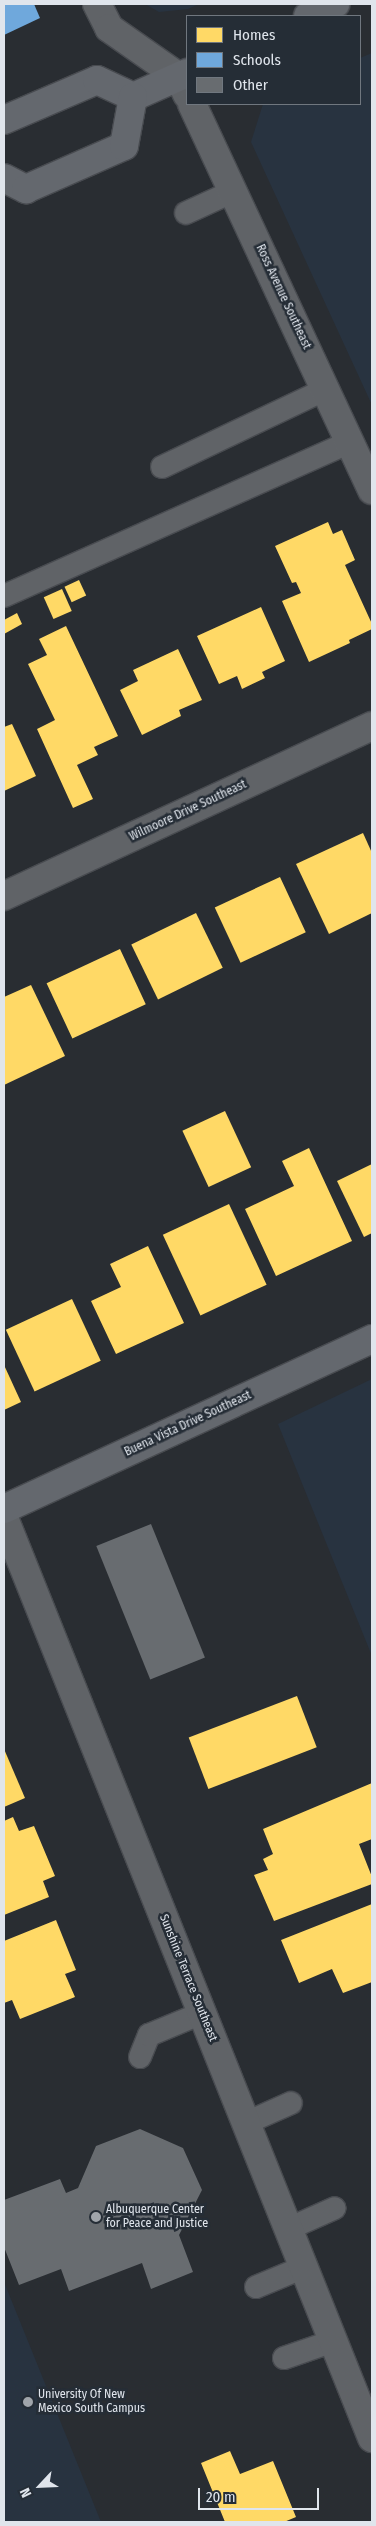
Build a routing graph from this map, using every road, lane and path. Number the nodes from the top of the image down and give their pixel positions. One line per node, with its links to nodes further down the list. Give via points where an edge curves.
1 (98, 4): 4 (street, via 109,28)
2 (335, 4): 3 (main road)
3 (310, 15)
4 (185, 81): 5 (main road)
5 (132, 97): 7 (main road, via 97,80); 8 (main road, via 124,146 26,189)
6 (192, 105): 9 (street, Ross Avenue Southeast)
7 (4, 120)
8 (4, 178)
9 (234, 191): 10 (lane); 11 (street, Ross Avenue Southeast)
10 (186, 213)
11 (326, 389): 12 (street, Ross Avenue Southeast); 13 (lane)
12 (350, 442): 14 (street, Ross Avenue Southeast); 15 (lane)
13 (162, 467)
14 (372, 490)
15 (4, 596)
16 (372, 726): 17 (street, Wilmoore Drive Southeast)
17 (4, 896)
18 (372, 1338): 19 (main road, Buena Vista Drive Southeast)
19 (4, 1509)
20 (4, 1518): 21 (street, Sunshine Terrace Southeast)
21 (202, 2013): 22 (lane, via 149,2035); 24 (street, Sunshine Terrace Southeast)
22 (140, 2058)
23 (291, 2104): 24 (lane)
24 (246, 2123): 26 (street, Sunshine Terrace Southeast)
25 (335, 2208): 26 (lane)
26 (288, 2229): 27 (street, Sunshine Terrace Southeast)
27 (304, 2267): 28 (lane); 29 (street, Sunshine Terrace Southeast)
28 (256, 2287)
29 (333, 2341): 30 (lane); 31 (street, Sunshine Terrace Southeast)
30 (284, 2358)
31 (372, 2438)

